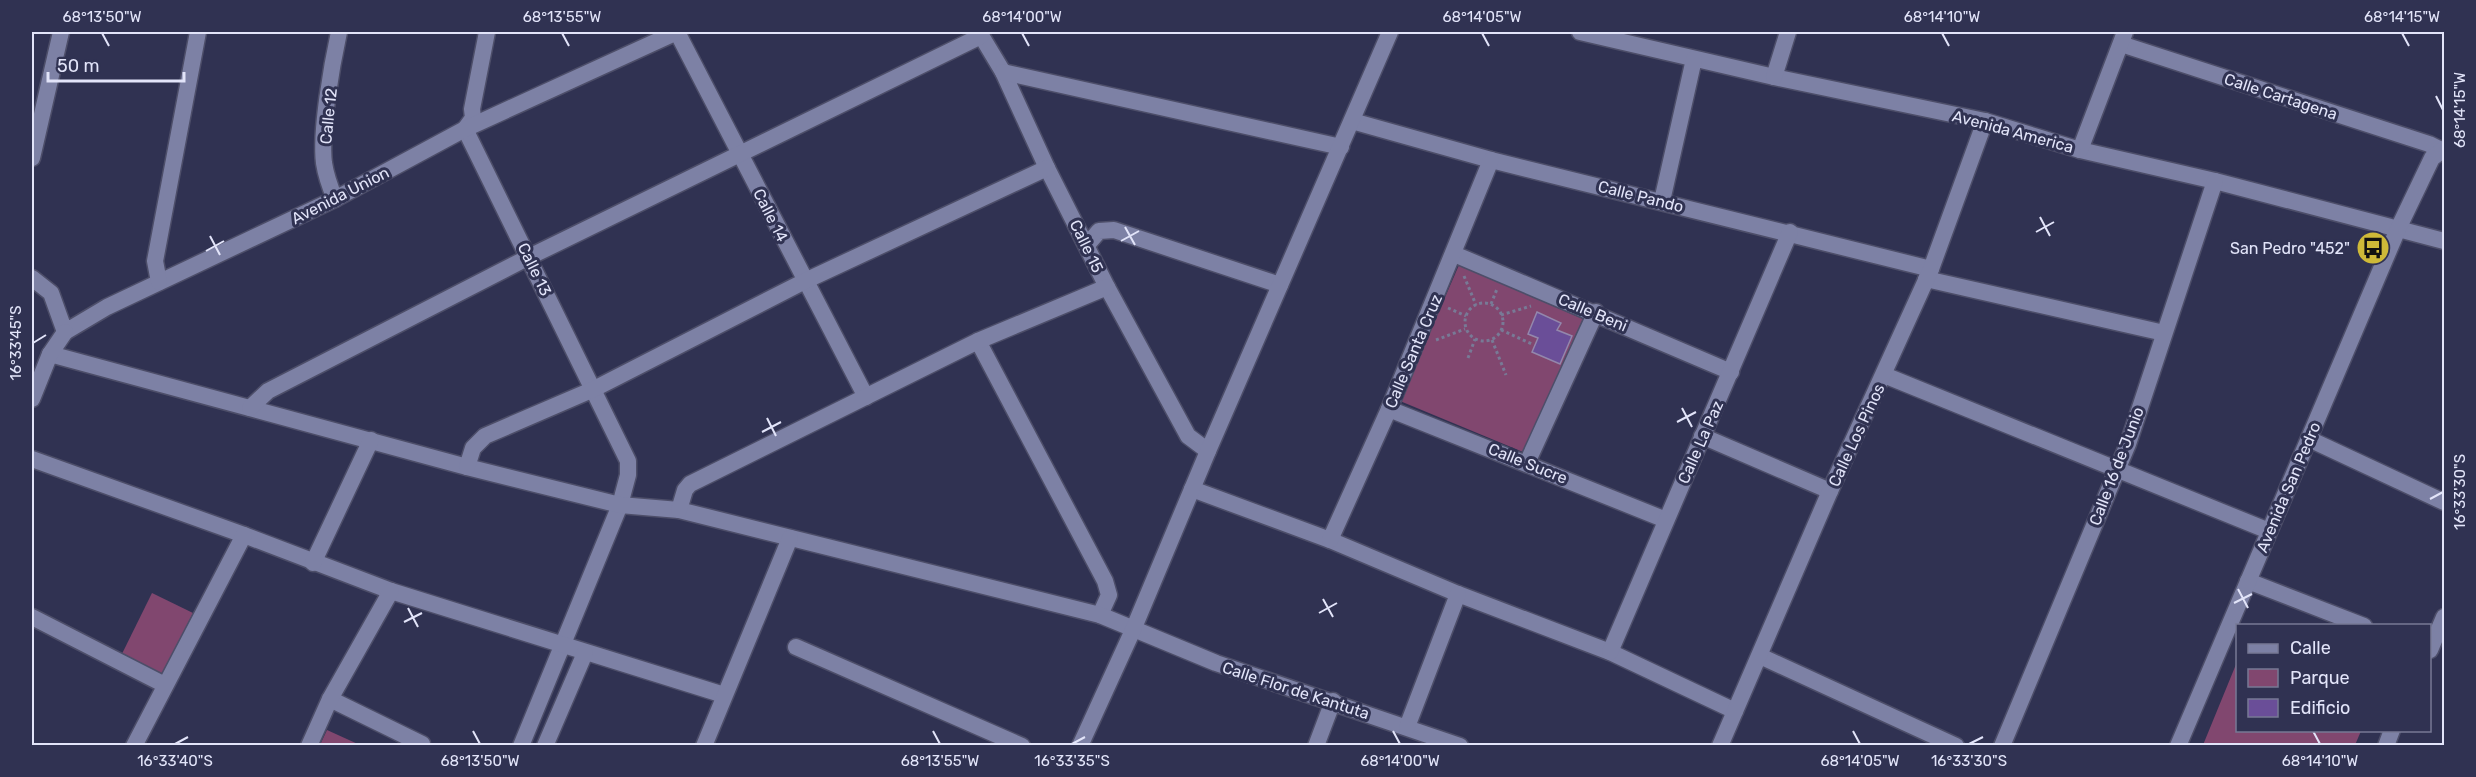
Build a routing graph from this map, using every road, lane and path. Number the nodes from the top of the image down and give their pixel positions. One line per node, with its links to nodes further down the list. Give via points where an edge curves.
1 (61, 32): 21 (street)
2 (198, 32): 36 (street, via 155,261)
3 (487, 32): 16 (street, via 473,118)
4 (677, 32): 16 (street, Avenida Union); 20 (street, Calle 14)
5 (1390, 32): 14 (street)
6 (1580, 32): 11 (street, Avenida America)
7 (1788, 32): 13 (street)
8 (334, 33): 25 (street, Calle 12, via 324,160)
9 (980, 34): 12 (street, Calle 15); 20 (street)
10 (2123, 38): 18 (street); 19 (street, Calle Cartagena)
11 (1694, 59): 13 (street, Avenida America); 26 (street)
12 (1003, 72): 17 (street); 23 (street, Calle 15)
13 (1774, 77): 15 (street, Avenida America)
14 (1352, 121): 17 (street); 22 (street, Calle Pando)
15 (1985, 121): 18 (street, Avenida America); 33 (street, Calle Los Pinos)
16 (465, 129): 25 (street, Avenida Union); 32 (street, Calle 13)
17 (1341, 147): 37 (street)
18 (2080, 150): 24 (street, Avenida America)
19 (2443, 150): 27 (street, Avenida San Pedro, via 2432,158)
20 (740, 155): 32 (street); 35 (street, Calle 14)
21 (32, 158)
22 (1491, 160): 26 (street, Calle Pando); 31 (street, Calle Santa Cruz)
23 (1047, 168): 30 (street, Calle 15); 35 (street)
24 (2215, 181): 27 (street, Avenida America); 49 (street, Calle 16 de Junio)
25 (335, 199): 36 (street, Avenida Union)
26 (1662, 201): 28 (street, Calle Pando)
27 (2398, 229): 29 (street, Avenida America); 66 (street, Avenida San Pedro)
28 (1790, 232): 33 (street, Calle Pando); 57 (street, Calle La Paz)
29 (2445, 241)
30 (1087, 245): 37 (street, via 1099,231 1114,230); 39 (street, Calle 15)
31 (1454, 254): 43 (street, Calle Beni); 64 (street, Calle Santa Cruz)
32 (529, 257): 60 (street, Calle 13); 63 (street, via 268,391)
33 (1929, 274): 49 (street, Calle Pando); 59 (street, Calle Los Pinos)
34 (32, 278): 48 (street, via 51,293)
35 (805, 281): 60 (street); 61 (street, Calle 14)
36 (159, 282): 48 (street, Avenida Union)
37 (1281, 285): 68 (street)
38 (1498, 286): 40 (path)
39 (1107, 287): 52 (street); 68 (street, Calle 15, via 1188,436)
40 (1491, 304): 44 (path); 45 (path, via 1479,304)
41 (1538, 304): 44 (path)
42 (1445, 307): 45 (path)
43 (1596, 312): 57 (street, Calle Beni); 70 (street)
44 (1501, 315): 47 (path)
45 (1466, 316): 46 (path)
46 (1465, 328): 50 (path); 53 (path)
47 (1502, 330): 51 (path); 54 (path)
48 (65, 332): 55 (street)
49 (2164, 333): 72 (street, Calle 16 de Junio)
50 (1475, 339): 51 (path); 56 (path)
51 (1492, 340): 58 (path)
52 (978, 341): 61 (street); 87 (street, via 1105,581 1109,595)
53 (1430, 342)
54 (1532, 344)
55 (50, 354): 62 (street); 63 (street, Calle Flor de Kantuta)
56 (1468, 358)
57 (1731, 372): 65 (street, Calle La Paz)
58 (1506, 375)
59 (1884, 375): 72 (street); 74 (street, Calle Los Pinos)
60 (594, 389): 71 (street, via 485,436 473,448); 76 (street, Calle 13, via 628,461)
61 (866, 397): 77 (street, via 690,484)
62 (32, 399)
63 (250, 408): 67 (street, Calle Flor de Kantuta)
64 (1389, 408): 70 (street, Calle Sucre); 82 (street, Calle Santa Cruz)
65 (1702, 436): 74 (street); 78 (street, Calle La Paz)
66 (2308, 439): 75 (street); 79 (street, Avenida San Pedro)
67 (371, 440): 71 (street, Calle Flor de Kantuta); 83 (street)
68 (1208, 451): 73 (street)
69 (32, 459): 80 (street)
70 (1527, 463): 78 (street, Calle Sucre)
71 (467, 467): 76 (street, Calle Flor de Kantuta)
72 (2116, 471): 79 (street); 119 (street, Calle 16 de Junio)
73 (1192, 489): 82 (street); 91 (street)
74 (1830, 491): 98 (street, Calle Los Pinos)
75 (2445, 502)
76 (620, 505): 77 (street, Calle Flor de Kantuta); 92 (street, Calle 13)
77 (678, 510): 81 (street, Calle Flor de Kantuta)
78 (1666, 520): 96 (street, Calle La Paz)
79 (2269, 531): 84 (street, Avenida San Pedro)
80 (244, 535): 83 (street); 100 (street)
81 (790, 537): 87 (street, Calle Flor de Kantuta); 101 (street)
82 (1330, 540): 86 (street)
83 (313, 563): 85 (street)
84 (2248, 581): 90 (street); 120 (street, Avenida San Pedro)
85 (392, 591): 92 (street); 102 (street)
86 (1458, 594): 96 (street); 105 (street)
87 (1100, 615): 91 (street, Calle Flor de Kantuta)
88 (32, 617): 100 (street)
89 (2445, 617): 94 (street)
90 (2359, 624)
91 (1133, 630): 103 (street, Calle Flor de Kantuta, via 1216,663); 114 (street)
92 (562, 646): 97 (street); 110 (street, Calle 13)
93 (796, 647): 113 (street)
94 (2431, 648)
95 (2431, 650): 99 (street)
96 (1610, 652): 104 (street)
97 (585, 653): 101 (street); 111 (street)
98 (1760, 656): 104 (street, Calle Los Pinos); 118 (street)
99 (2445, 657)
100 (165, 685): 107 (street)
101 (724, 695): 112 (street)
102 (330, 699): 108 (street); 109 (street)
103 (1333, 701): 105 (street, Calle Flor de Kantuta); 115 (street)
104 (1734, 711): 117 (street, Calle Los Pinos)
105 (1407, 727): 116 (street, Calle Flor de Kantuta)
106 (2391, 732): 121 (street)
107 (134, 746)
108 (309, 746)
109 (422, 746)
110 (521, 746)
111 (545, 746)
112 (704, 746)
113 (1022, 746)
114 (1080, 746)
115 (1316, 746)
116 (1460, 746)
117 (1720, 746)
118 (1956, 746)
119 (2002, 746)
120 (2178, 746)
121 (2385, 746)

